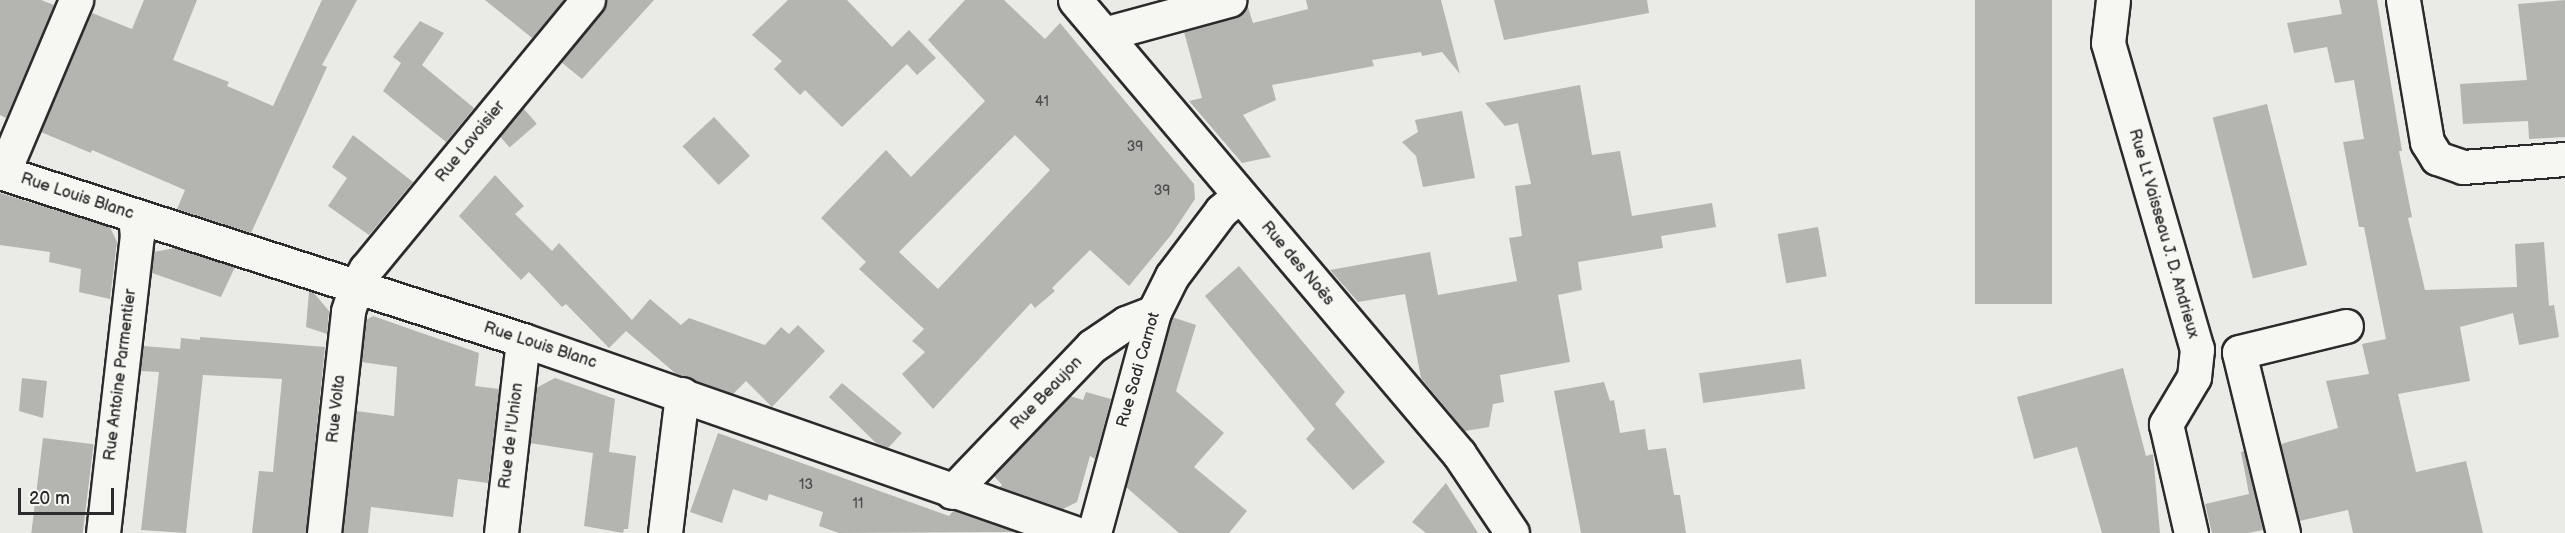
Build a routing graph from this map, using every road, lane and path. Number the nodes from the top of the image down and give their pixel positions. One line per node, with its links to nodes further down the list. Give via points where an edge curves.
1 (76, 0): 9 (street)
2 (588, 0): 12 (street, Rue Lavoisier)
3 (1075, 0): 7 (street, Rue des Noës)
4 (1229, 0): 7 (street)
5 (2113, 0): 25 (street, Rue Lt Vaisseau J. D. Andrieux, via 2108,43 2197,350 2194,377 2166,424)
6 (2403, 0): 8 (street, via 2427,142 2437,158 2463,166)
7 (1104, 34): 10 (street, Rue des Noës)
8 (2565, 159)
9 (1, 172): 11 (street, Rue Louis Blanc)
10 (1239, 196): 13 (street, Rue Sadi Carnot, via 1221,212 1172,276); 24 (street, Rue des Noës, via 1459,454)
11 (135, 217): 12 (street, Rue Louis Blanc); 18 (street, Rue Antoine Parmentier, via 137,236)
12 (356, 286): 15 (street, Rue Louis Blanc); 19 (street, Rue Volta, via 348,311)
13 (1154, 312): 17 (street, Rue Beaujon, via 1126,323 1092,346); 23 (street, Rue Sadi Carnot)
14 (2346, 326): 26 (street, via 2239,352)
15 (523, 340): 16 (street, Rue Louis Blanc); 20 (street, Rue de l'Union)
16 (682, 394): 17 (street, Rue Louis Blanc); 21 (street)
17 (952, 492): 22 (street, Rue Louis Blanc)
18 (103, 533)
19 (324, 533)
20 (501, 533)
21 (664, 533)
22 (1075, 533)
23 (1094, 533)
24 (1512, 533)
25 (2191, 533)
26 (2283, 533)

